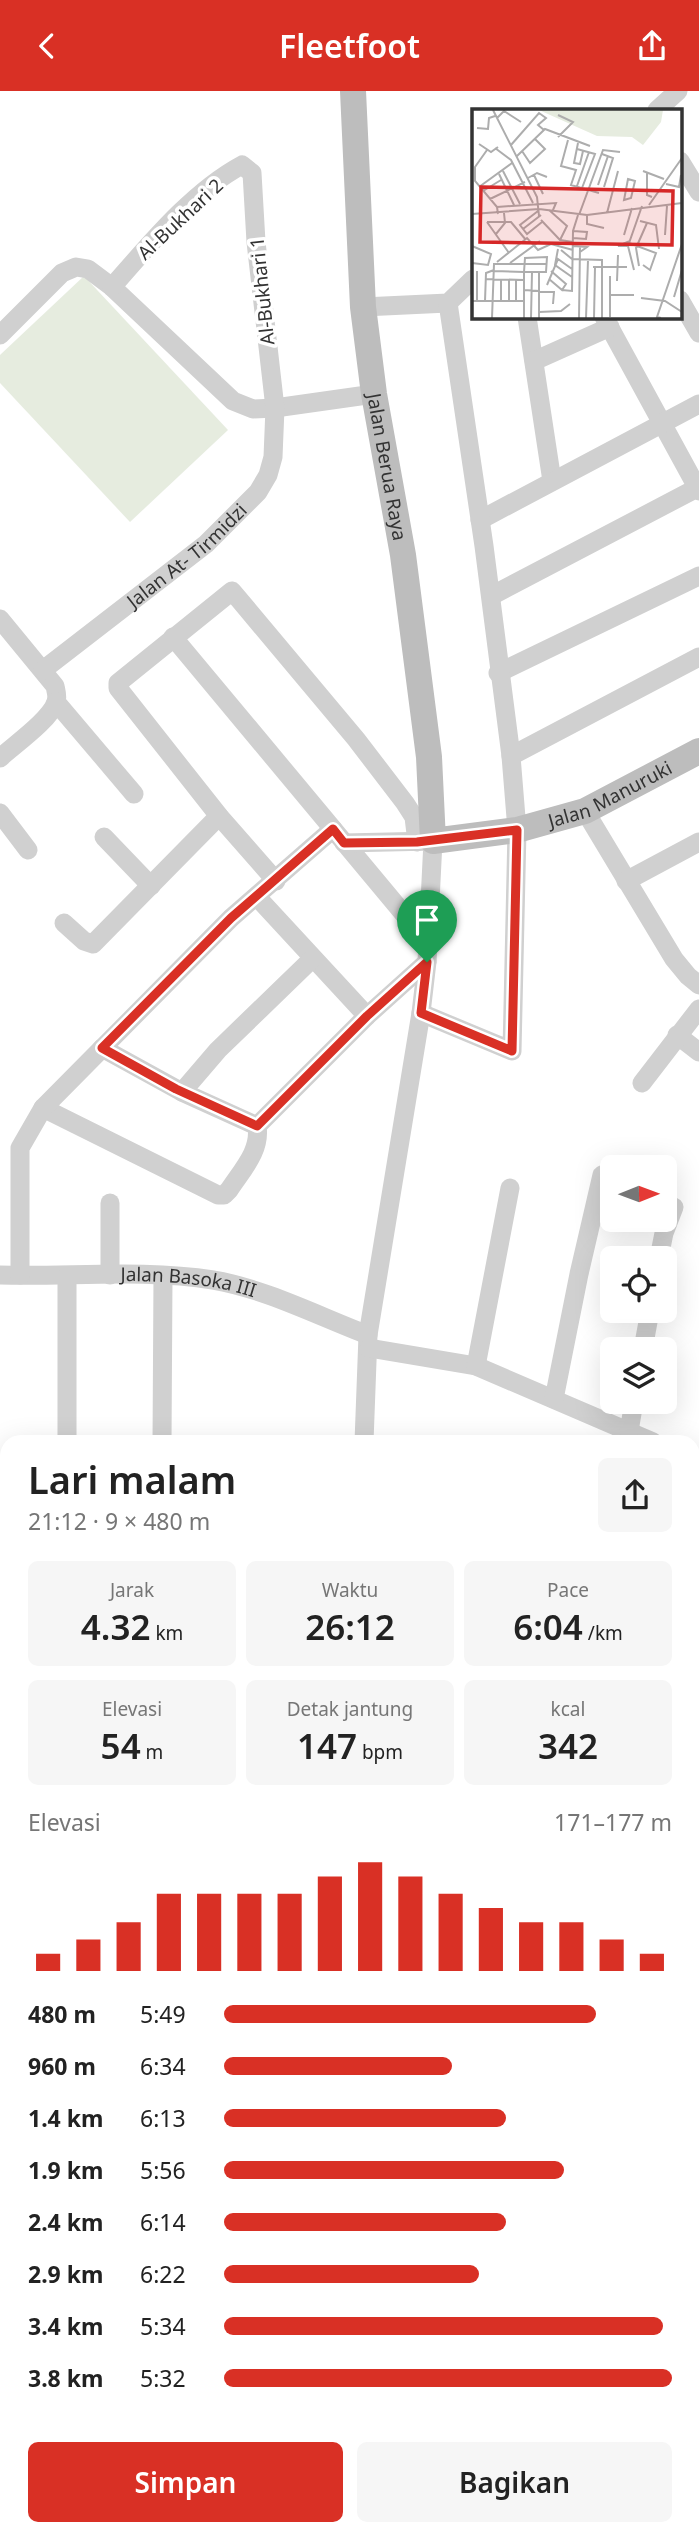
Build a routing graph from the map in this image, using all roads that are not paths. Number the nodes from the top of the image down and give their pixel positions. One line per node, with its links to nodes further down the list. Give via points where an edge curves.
1 (353, 91): 11 (street, Jalan Berua Raya)
2 (678, 91): 3 (street)
3 (658, 109)
4 (682, 164): 6 (street)
5 (252, 173): 8 (street, Al-Bukhari 2, via 242,165 196,200); 19 (street, Al-Bukhari 1)
6 (699, 192)
7 (472, 280): 9 (street)
8 (112, 287): 15 (street, via 88,269 69,268); 19 (street, via 233,401 253,409)
9 (447, 303): 11 (street); 23 (street)
10 (682, 303): 14 (street)
11 (363, 307): 17 (street, Jalan Berua Raya)
12 (527, 319): 16 (street)
13 (607, 322): 16 (street); 20 (street)
14 (699, 333)
15 (0, 334)
16 (534, 361): 21 (street)
17 (373, 394): 19 (street); 42 (street, Jalan Berua Raya, via 403,555 429,757)
18 (699, 404): 20 (street)
19 (275, 408): 29 (street, Jalan At- Tirmidzi, via 273,457 258,492 206,544)
20 (662, 425): 21 (street); 22 (street)
21 (552, 481): 23 (street)
22 (698, 489): 25 (street)
23 (480, 520): 25 (street)
24 (699, 576): 30 (street)
25 (491, 596): 30 (street)
26 (0, 619): 29 (street)
27 (173, 637): 38 (street, via 118,683 118,688); 40 (street); 42 (street, via 229,592 235,592 405,803)
28 (699, 657): 33 (street)
29 (43, 670): 31 (street, via 55,686)
30 (498, 673): 33 (street)
31 (56, 702): 34 (street, via 49,714); 35 (street)
32 (699, 751): 36 (street, Jalan Manuruki)
33 (511, 756): 39 (street)
34 (0, 758)
35 (134, 794)
36 (585, 811): 39 (street, Jalan Manuruki); 46 (street)
37 (0, 813): 44 (street)
38 (219, 816): 45 (street); 47 (street)
39 (517, 830): 42 (street, Jalan Manuruki); 54 (street, via 512,1051)
40 (339, 836): 42 (street); 45 (street); 50 (street)
41 (104, 837): 47 (street)
42 (425, 842): 50 (street)
43 (699, 842): 46 (street)
44 (29, 850)
45 (276, 881): 48 (street)
46 (626, 881): 52 (street, via 674,959)
47 (151, 886): 49 (street, via 93,944)
48 (257, 897): 51 (street); 57 (street)
49 (64, 923)
50 (427, 952): 54 (street); 55 (street)
51 (313, 958): 55 (street); 60 (street, via 218,1050)
52 (699, 985)
53 (699, 1009): 56 (street)
54 (421, 1013): 71 (street)
55 (367, 1016): 62 (street)
56 (677, 1035): 58 (street); 59 (street)
57 (102, 1048): 60 (street); 61 (street)
58 (699, 1052)
59 (642, 1083)
60 (182, 1092): 62 (street)
61 (43, 1108): 62 (street, via 218,1195 229,1190 257,1149); 67 (street, via 20,1148)
62 (257, 1126)
63 (600, 1184): 73 (street)
64 (510, 1188): 72 (street)
65 (110, 1203): 68 (street)
66 (0, 1275): 67 (street, Jalan Basoka III)
67 (20, 1275): 69 (street, Jalan Basoka III)
68 (110, 1275): 69 (street, Jalan Basoka III); 70 (street, Jalan Basoka III)
69 (67, 1276): 76 (street)
70 (163, 1276): 71 (street, Jalan Basoka III, via 247,1288); 77 (street)
71 (368, 1341): 72 (street, Jalan Basoka III); 78 (street)
72 (476, 1366): 73 (street, Jalan Basoka III)
73 (554, 1399): 75 (street, Jalan Basoka III)
74 (632, 1414): 75 (street)
75 (629, 1431): 79 (street, Jalan Basoka III)
76 (67, 1435)
77 (162, 1435)
78 (364, 1435)
79 (638, 1435)

